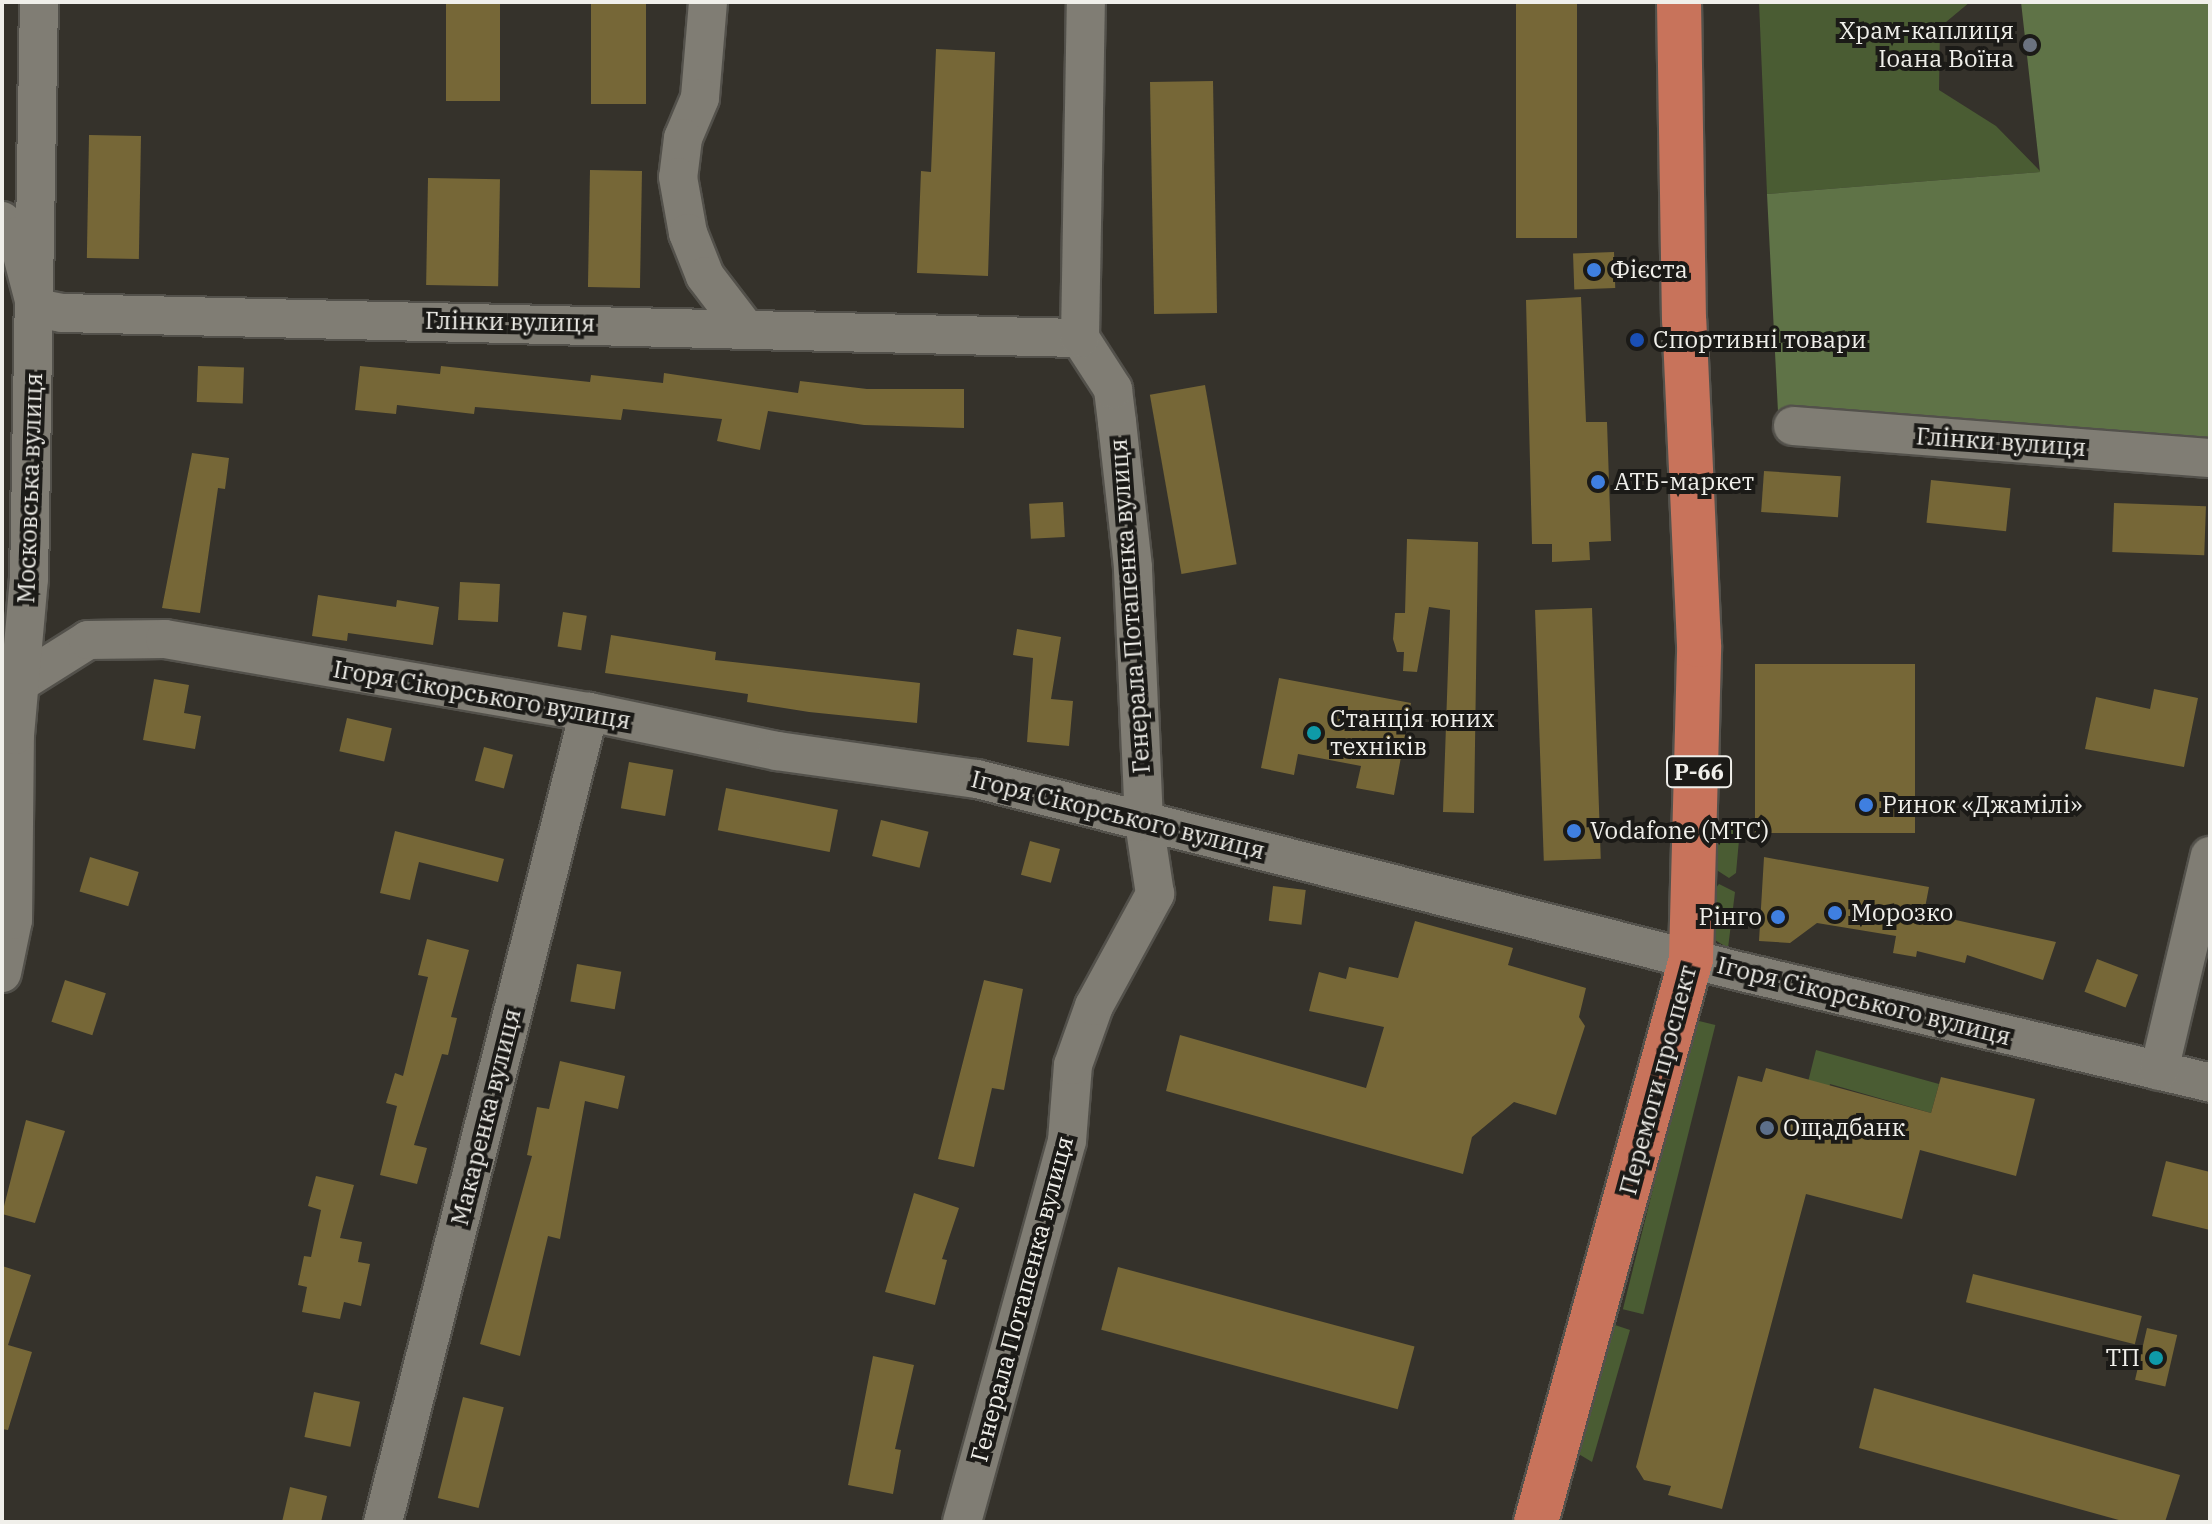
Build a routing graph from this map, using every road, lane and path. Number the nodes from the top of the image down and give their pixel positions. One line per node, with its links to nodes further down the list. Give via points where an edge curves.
1 (39, 2): 6 (street, Московська вулиця)
2 (708, 2): 7 (street, via 700,98 683,138 678,177 688,233 705,276)
3 (1086, 2): 8 (street)
4 (1679, 2): 15 (main road, Перемоги проспект / Р-66, via 1684,320 1699,645)
5 (2, 221): 6 (street, via 17,236)
6 (36, 308): 7 (street, Глінки вулиця); 11 (street, Московська вулиця)
7 (744, 327): 8 (street, Глінки вулиця)
8 (1080, 338): 13 (street, Генерала Потапенка вулиця, via 1113,389 1133,567)
9 (1793, 426): 10 (street, Глінки вулиця)
10 (2210, 458)
11 (23, 681): 12 (street, Ігоря Сікорського вулиця, via 88,640 165,639); 16 (street, Московська вулиця, via 15,735 13,920)
12 (589, 712): 13 (street, Ігоря Сікорського вулиця, via 777,751 977,779); 19 (street, Макаренка вулиця)
13 (1144, 822): 15 (street, Ігоря Сікорського вулиця); 20 (street, Генерала Потапенка вулиця, via 1155,894 1094,1006 1073,1065 1067,1141)
14 (2210, 856): 17 (street)
15 (1691, 959): 17 (street, Ігоря Сікорського вулиця); 21 (main road, Перемоги проспект / Р-66)
16 (2, 973)
17 (2159, 1071): 18 (street, Ігоря Сікорського вулиця)
18 (2210, 1083)
19 (383, 1522)
20 (962, 1522)
21 (1536, 1522)

